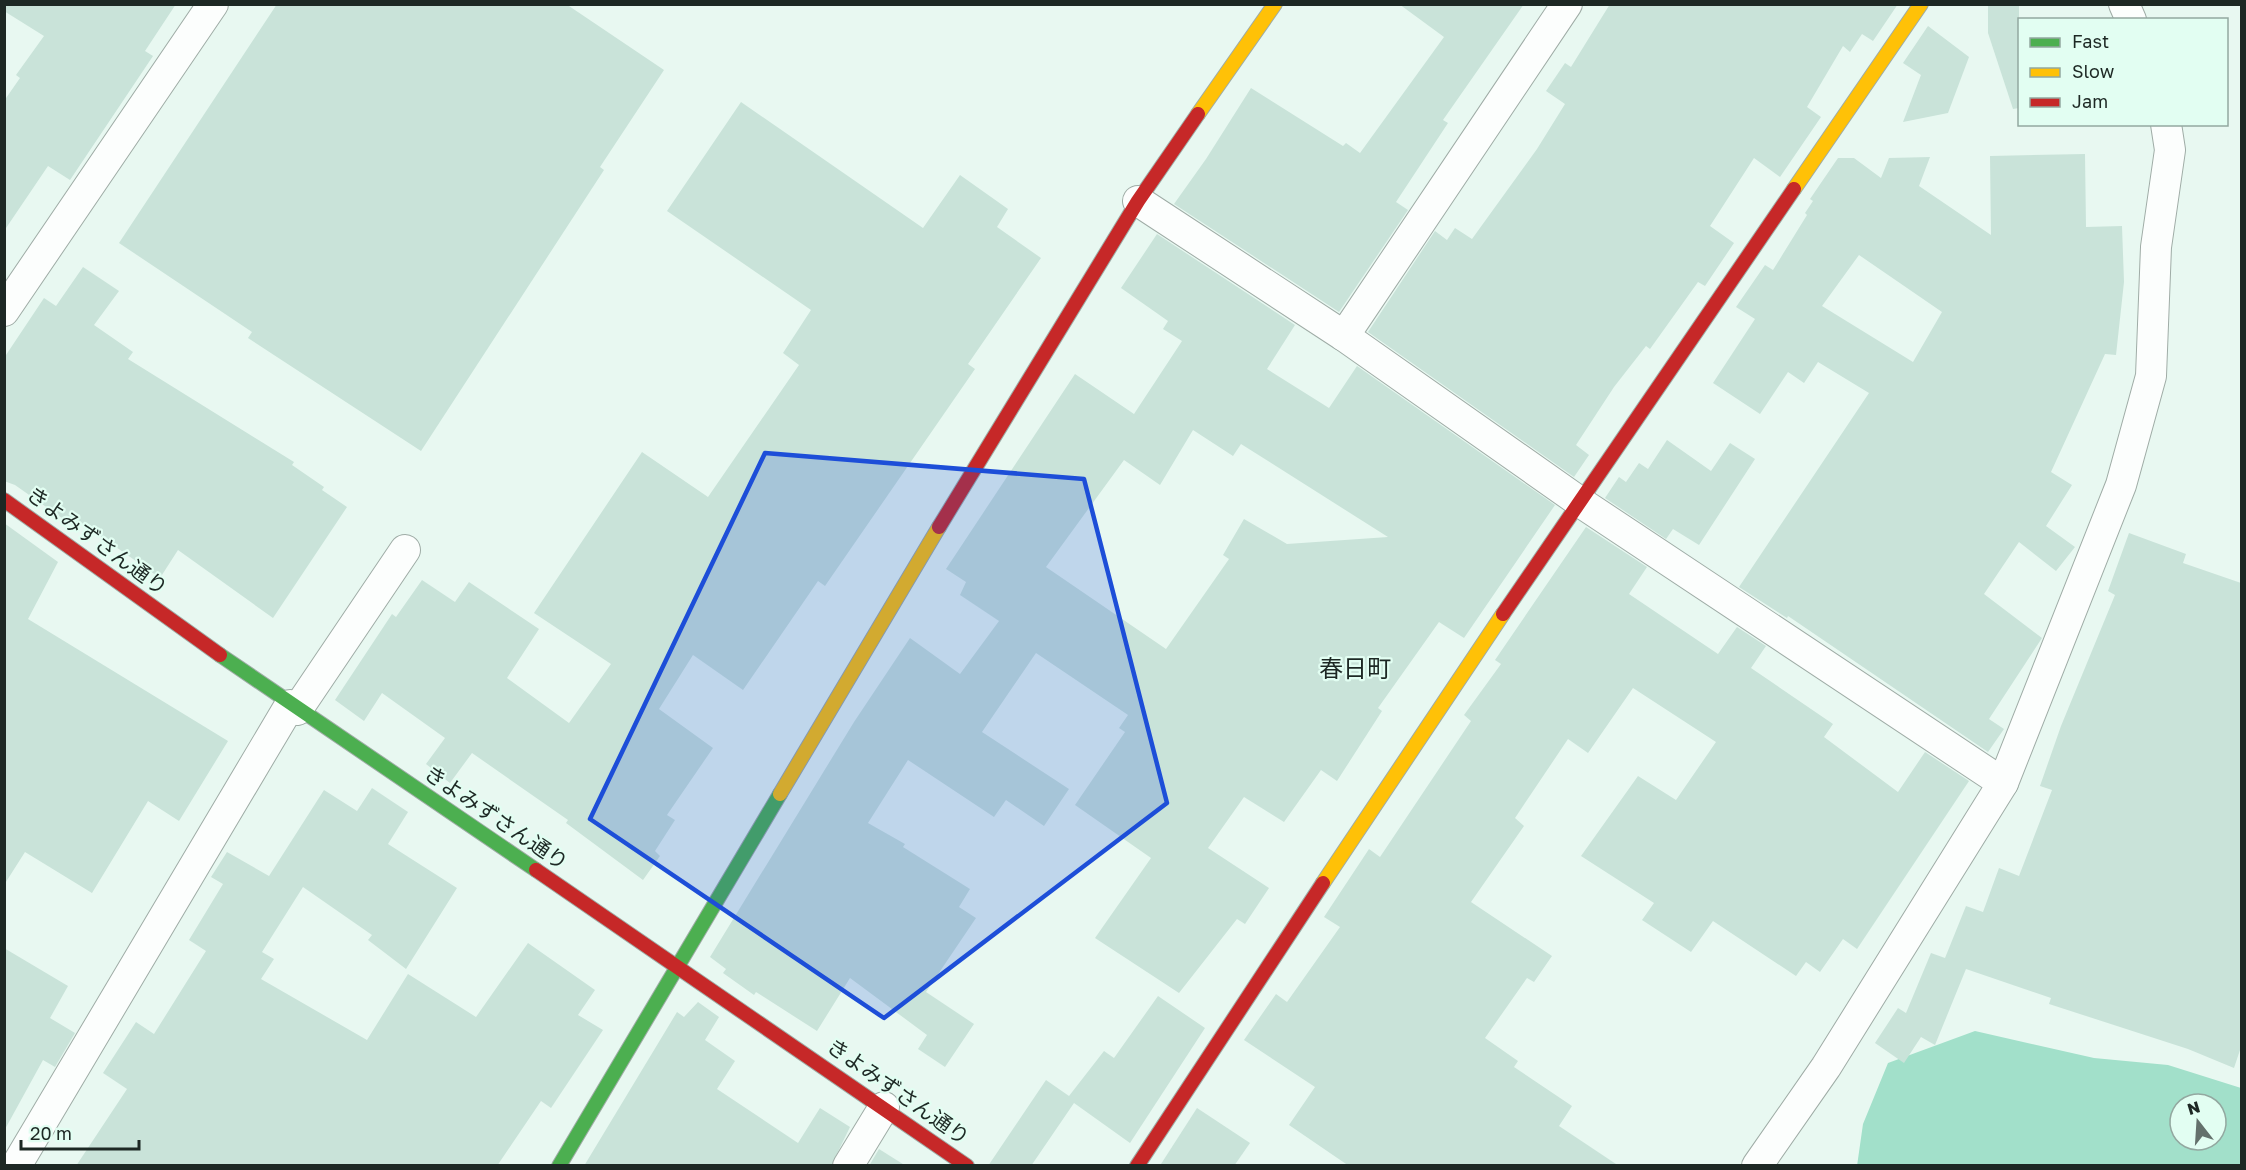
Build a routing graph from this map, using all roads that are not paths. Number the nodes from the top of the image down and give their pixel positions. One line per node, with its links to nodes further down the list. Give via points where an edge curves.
1 (213, 4): 9 (street)
2 (1275, 4): 8 (street)
3 (1567, 4): 10 (street)
4 (1921, 4): 12 (street)
5 (2124, 4): 6 (street)
6 (2130, 18)
7 (2166, 126): 15 (street, via 2170,150 2156,247 2151,376 2121,485)
8 (1138, 201): 10 (street); 16 (street)
9 (4, 311)
10 (1344, 336): 12 (street)
11 (4, 500): 14 (street, きよみずさん通り)
12 (1580, 502): 15 (street); 22 (street, via 1436,712)
13 (405, 550): 14 (street)
14 (293, 708): 16 (street, きよみずさん通り); 19 (street)
15 (2003, 783): 23 (street, via 1826,1067)
16 (679, 966): 17 (street, きよみずさん通り); 18 (street)
17 (884, 1107): 20 (street); 21 (street, きよみずさん通り)
18 (562, 1165)
19 (16, 1166)
20 (848, 1166)
21 (967, 1166)
22 (1137, 1166)
23 (1757, 1166)

